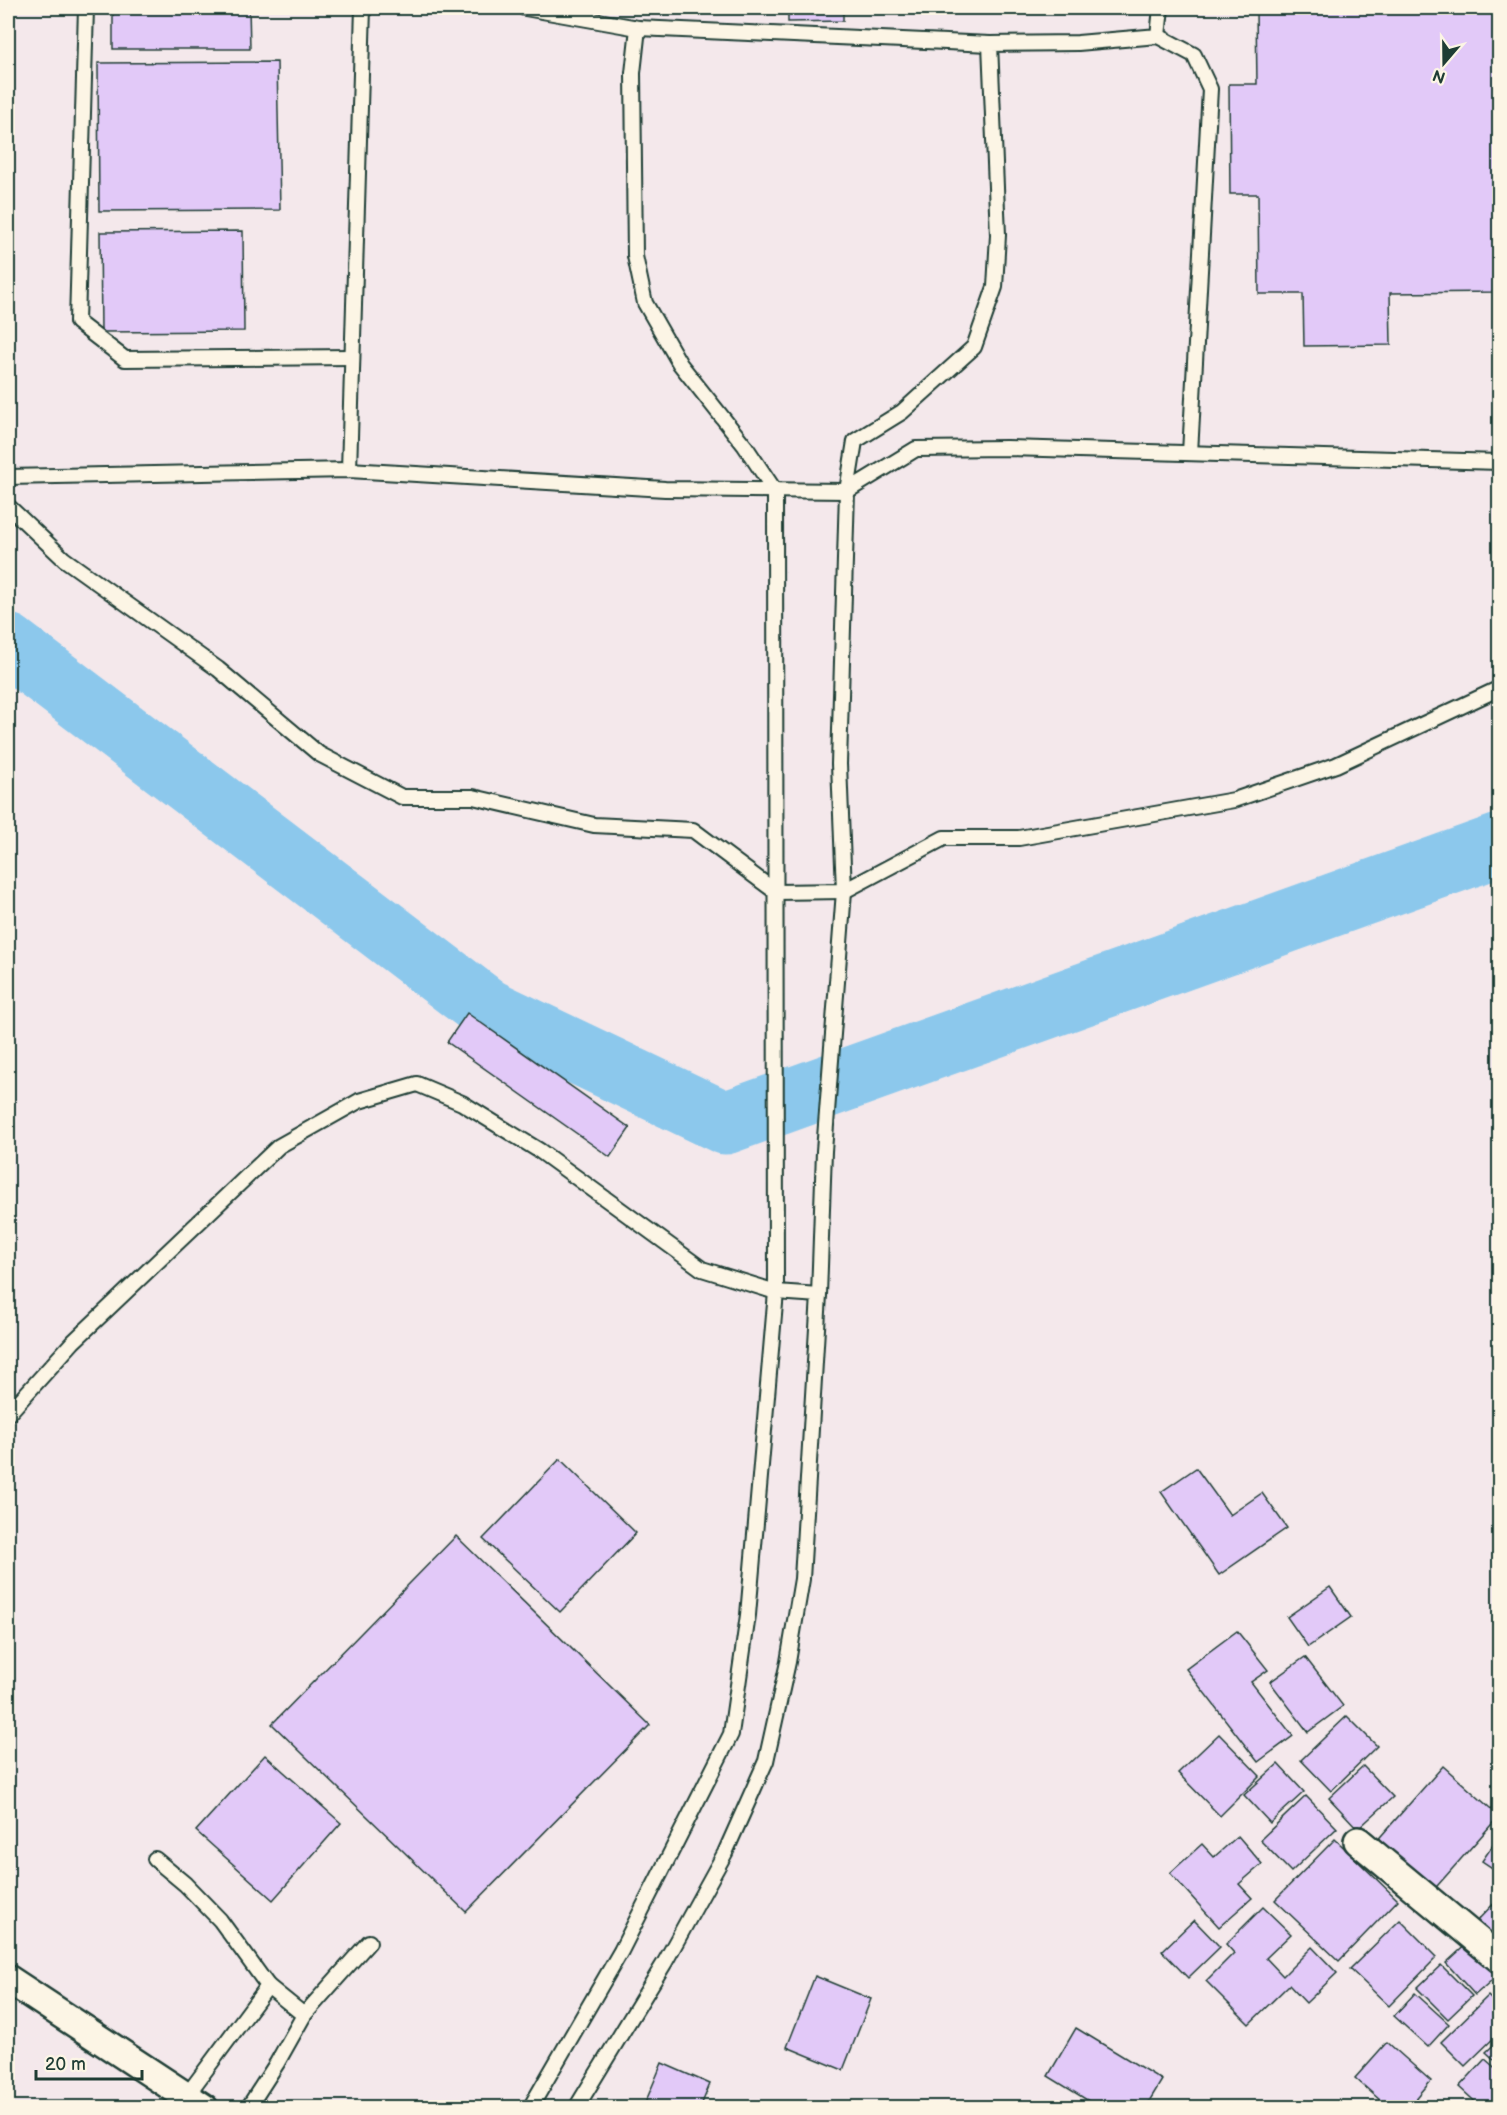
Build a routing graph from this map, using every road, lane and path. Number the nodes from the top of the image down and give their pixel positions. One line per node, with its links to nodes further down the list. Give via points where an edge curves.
1 (86, 8): 8 (lane, via 77,322 125,359)
2 (363, 8): 8 (lane)
3 (525, 8): 5 (lane)
4 (1161, 8): 6 (lane)
5 (638, 28): 7 (lane); 13 (lane, via 633,73 635,256 645,303 680,364)
6 (1158, 36): 7 (lane, via 1078,43); 9 (lane, via 1194,55 1210,88)
7 (990, 44): 14 (lane, via 998,236 994,286 974,347 902,412 855,441)
8 (352, 357): 11 (lane)
9 (1190, 453): 10 (lane); 14 (lane, via 916,449)
10 (1500, 462)
11 (350, 470): 12 (lane); 13 (lane, via 665,489)
12 (8, 477)
13 (775, 491): 14 (lane); 18 (lane)
14 (847, 491): 17 (lane, via 839,764)
15 (8, 506): 18 (lane, via 64,559 218,669 320,754 402,797 472,797 594,825 693,830)
16 (1500, 688): 17 (lane, via 1336,765 1234,800 1019,838 944,838)
17 (843, 891): 18 (lane); 20 (lane, via 824,1151)
18 (776, 892): 19 (lane)
19 (776, 1292): 20 (lane); 21 (lane, via 702,1269 540,1151 462,1103 417,1084 359,1101 279,1146 73,1341); 31 (lane, via 748,1615 731,1734 621,1951)
20 (819, 1295): 32 (lane, via 802,1580 766,1761 724,1853 665,1962)
21 (8, 1414)
22 (1358, 1841): 25 (street)
23 (155, 1858): 26 (lane, via 220,1920)
24 (369, 1942): 28 (lane)
25 (1500, 1959)
26 (268, 1986): 28 (lane); 29 (lane)
27 (10, 1987): 29 (street)
28 (304, 2015): 30 (lane)
29 (195, 2101)
30 (248, 2108)
31 (530, 2108)
32 (576, 2108)

